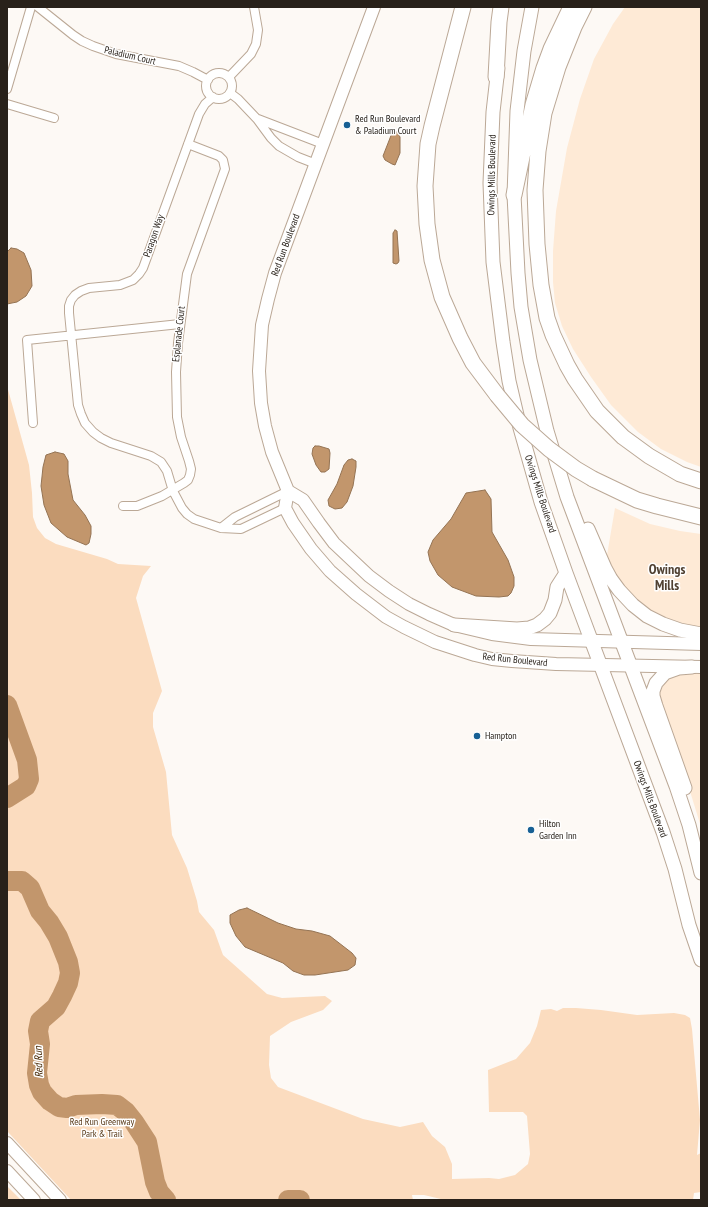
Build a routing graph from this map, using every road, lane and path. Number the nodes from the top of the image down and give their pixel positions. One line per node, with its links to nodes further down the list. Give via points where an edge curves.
1 (31, 7): 14 (street)
2 (38, 7): 13 (street, Paladium Court, via 73,36 93,46 116,54 178,66)
3 (254, 7): 11 (street, via 258,30 256,46)
4 (374, 7): 21 (main road, Red Run Boulevard)
5 (463, 7): 33 (highway, bridge, via 428,144 425,186 432,260 442,297 460,338 473,363 522,425 561,459 593,479 637,500)
6 (501, 7): 12 (highway)
7 (509, 7): 12 (main road, Owings Mills Boulevard)
8 (532, 7): 23 (main road, via 518,104)
9 (571, 7): 23 (highway, via 544,68 533,104)
10 (584, 7): 27 (highway, via 556,73 544,113 538,151 535,190 537,244 540,285 547,318 567,365 597,411 649,456 680,474)
11 (229, 77): 13 (street, via 217,73); 15 (street, via 232,85)
12 (496, 77): 35 (main road, Owings Mills Boulevard, via 490,183 493,262 500,320 509,381 527,454)
13 (208, 80): 16 (street, via 207,90)
14 (7, 89)
15 (230, 93): 16 (street, via 222,98); 19 (street)
16 (213, 97): 20 (street, Paragon Way, via 202,109)
17 (7, 104): 18 (street)
18 (54, 118)
19 (257, 119): 21 (street); 22 (street, via 279,146)
20 (188, 144): 24 (street, Esplanade Court, via 219,156 225,169 187,274); 25 (street, Paragon Way, via 143,268 126,283 89,288 75,295 69,306)
21 (323, 144): 22 (main road, Red Run Boulevard)
22 (316, 164): 29 (main road, Red Run Boulevard, via 271,287 260,340 262,414 272,452)
23 (514, 195): 30 (main road, via 521,307 530,360 547,431)
24 (180, 324): 25 (street); 28 (street, Esplanade Court, via 176,359 177,417 191,469 188,480)
25 (71, 335): 26 (street, via 27,340); 28 (street, Paragon Way, via 80,414 93,432 101,438 161,462 167,471)
26 (34, 423)
27 (701, 481)
28 (173, 491): 31 (street, Esplanade Court, via 137,506); 34 (street, Paragon Way, via 187,514)
29 (288, 491): 32 (main road); 34 (street, via 235,517); 36 (main road, via 303,500 330,539 369,576 409,604)
30 (567, 497): 37 (main road, via 586,527 611,579 633,605 663,624); 39 (main road)
31 (123, 506)
32 (285, 508): 34 (street, via 241,529); 41 (main road, Red Run Boulevard, via 311,549 340,580 370,606 416,633 449,647 492,659 531,663)
33 (701, 517)
34 (221, 528)
35 (566, 573): 36 (main road, via 557,587 550,613 537,625 517,629); 38 (main road, Owings Mills Boulevard)
36 (454, 625): 38 (main road, via 511,637)
37 (701, 634)
38 (591, 641): 39 (main road); 41 (main road, Owings Mills Boulevard)
39 (621, 642): 40 (main road); 42 (main road)
40 (701, 644)
41 (600, 664): 42 (main road, Red Run Boulevard); 46 (main road, Owings Mills Boulevard, via 663,832)
42 (630, 665): 43 (main road, Red Run Boulevard); 45 (main road, via 676,786)
43 (697, 667): 44 (main road, via 679,668 665,673 656,684 653,696)
44 (701, 840)
45 (701, 873)
46 (701, 960)
47 (7, 1143): 50 (main road)
48 (7, 1171): 49 (main road)
49 (34, 1200)
50 (60, 1200)

